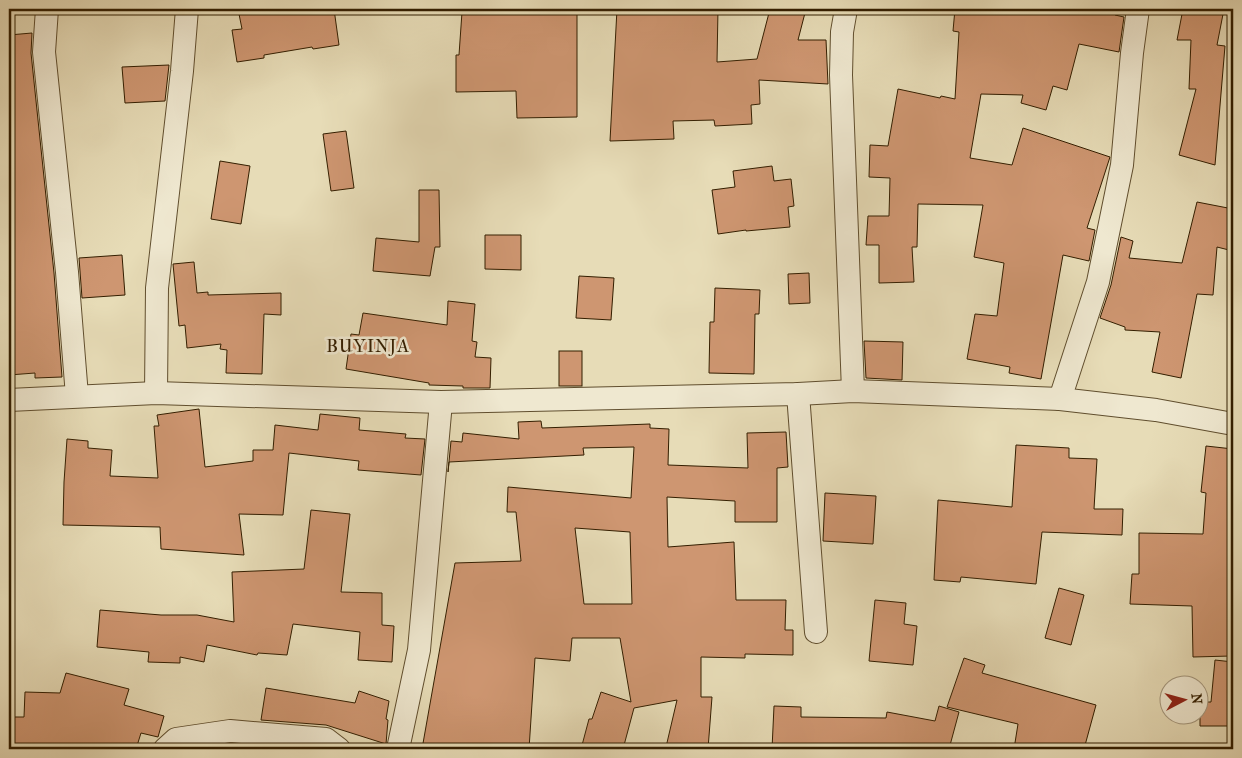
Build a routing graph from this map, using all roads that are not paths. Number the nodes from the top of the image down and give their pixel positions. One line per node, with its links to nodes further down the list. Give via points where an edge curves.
1 (47, 9): 8 (street, via 44,52)
2 (188, 9): 6 (street, via 157,288)
3 (846, 9): 5 (street, via 841,75)
4 (1138, 9): 9 (street, via 1122,166 1098,282)
5 (853, 391): 7 (street); 9 (street)
6 (156, 392): 8 (street); 11 (street)
7 (798, 394): 11 (street); 13 (street)
8 (77, 396): 10 (street)
9 (1060, 399): 12 (street, via 1156,410)
10 (9, 400)
11 (441, 402): 16 (street, via 419,650)
12 (1233, 424)
13 (816, 632)
14 (165, 749): 15 (street, via 176,739 230,731 326,739)
15 (339, 749)
16 (398, 749)

